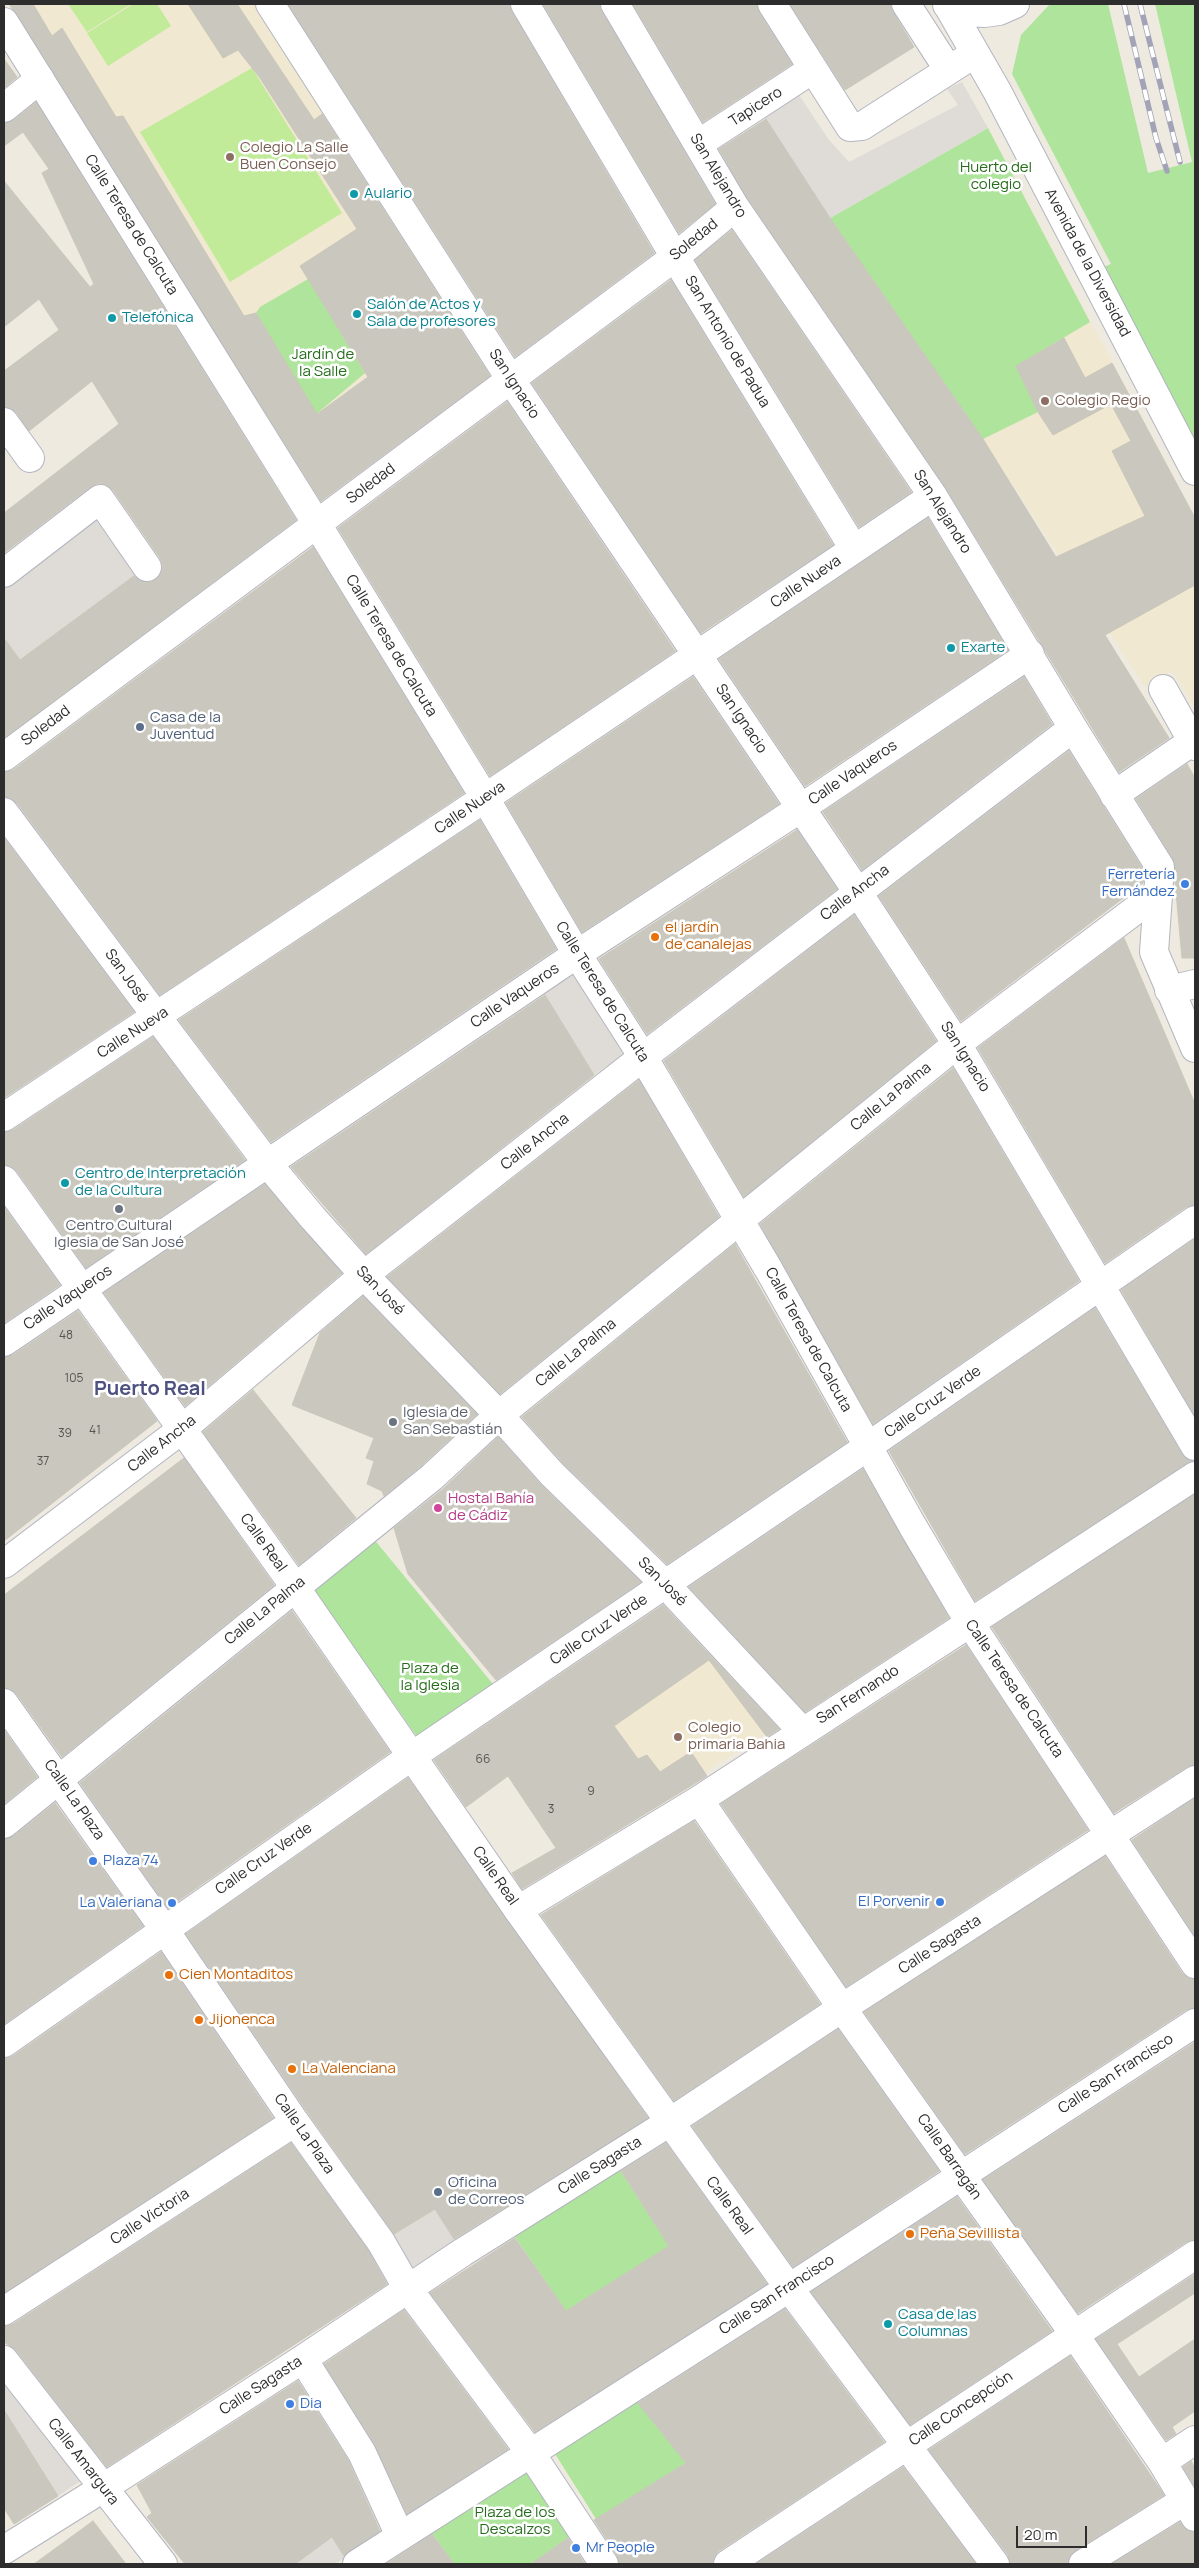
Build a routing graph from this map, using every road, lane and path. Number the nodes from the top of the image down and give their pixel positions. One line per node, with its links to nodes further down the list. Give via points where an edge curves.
1 (270, 4): 17 (street, San Ignacio)
2 (525, 4): 16 (street, San Antonio de Padua)
3 (615, 4): 14 (street, San Alejandro)
4 (772, 4): 10 (street)
5 (906, 4): 11 (street)
6 (947, 4): 7 (street, Avenida de la Diversidad, via 968,12 984,13); 9 (street, Avenida de la Diversidad)
7 (1013, 5): 9 (street, via 982,38)
8 (4, 22): 12 (street, Calle Teresa de Calcuta)
9 (974, 54): 11 (street); 20 (street, Avenida de la Diversidad, via 998,92)
10 (813, 70): 11 (street, via 850,127 862,126); 14 (street, Tapicero)
11 (948, 70)
12 (40, 79): 13 (street); 22 (street, Calle Teresa de Calcuta)
13 (4, 108)
14 (698, 144): 15 (street, San Alejandro)
15 (735, 207): 16 (street, Soledad); 21 (street, San Alejandro)
16 (675, 257): 17 (street, Soledad); 23 (street, San Antonio de Padua)
17 (511, 380): 22 (street, Soledad); 27 (street, San Ignacio)
18 (4, 422): 19 (street)
19 (30, 458)
20 (1195, 472)
21 (933, 496): 23 (street, Calle Nueva); 26 (street, San Alejandro)
22 (317, 524): 31 (street, Soledad); 33 (street, Calle Teresa de Calcuta)
23 (854, 549): 27 (street, Calle Nueva)
24 (146, 567): 25 (street, via 100,499)
25 (4, 573)
26 (1030, 654): 29 (street, San Alejandro); 34 (street, Calle Vaqueros)
27 (698, 655): 33 (street, Calle Nueva); 34 (street, San Ignacio)
28 (1163, 689): 30 (street)
29 (1073, 728): 32 (street, San Alejandro); 36 (street, Calle Ancha)
30 (1194, 743): 32 (street)
31 (4, 757)
32 (1114, 794): 37 (street, San Alejandro, via 1160,868)
33 (485, 798): 38 (street, Calle Teresa de Calcuta); 41 (street, Calle Nueva)
34 (801, 808): 36 (street, San Ignacio); 38 (street, Calle Vaqueros)
35 (4, 812): 41 (street, San José)
36 (858, 891): 42 (street, San Ignacio); 44 (street, Calle Ancha)
37 (1158, 893): 40 (street, San Alejandro, via 1154,952); 42 (street, Calle La Palma)
38 (577, 954): 44 (street, Calle Teresa de Calcuta); 46 (street, Calle Vaqueros)
39 (1195, 984): 40 (street)
40 (1169, 990): 43 (street, San Alejandro)
41 (157, 1017): 45 (street, Calle Nueva); 46 (street, San José)
42 (957, 1044): 48 (street, Calle La Palma); 51 (street, San Ignacio)
43 (1195, 1048)
44 (642, 1057): 48 (street, Calle Teresa de Calcuta); 50 (street, Calle Ancha)
45 (4, 1118)
46 (268, 1164): 50 (street, San José); 52 (street, Calle Vaqueros)
47 (4, 1180): 52 (street, Calle Real)
48 (740, 1220): 54 (street, Calle La Palma); 57 (street, Calle Teresa de Calcuta)
49 (1195, 1220): 51 (street, Calle Cruz Verde)
50 (364, 1275): 54 (street, San José); 55 (street, Calle Ancha)
51 (1102, 1286): 56 (street, San Ignacio); 57 (street, Calle Cruz Verde)
52 (82, 1288): 53 (street, Calle Vaqueros); 55 (street, Calle Real)
53 (4, 1342)
54 (499, 1415): 60 (street, San José, via 552,1474); 61 (street, Calle La Palma, via 432,1476)
55 (181, 1430): 59 (street, Calle Ancha); 61 (street, Calle Real)
56 (1195, 1446)
57 (868, 1447): 60 (street, Calle Cruz Verde); 62 (street, Calle Teresa de Calcuta)
58 (1195, 1476): 62 (street, San Fernando)
59 (4, 1564)
60 (666, 1584): 64 (street, San José); 65 (street, Calle Cruz Verde)
61 (295, 1587): 65 (street, Calle Real); 66 (street, Calle La Palma)
62 (970, 1623): 64 (street, San Fernando); 70 (street, Calle Teresa de Calcuta)
63 (4, 1703): 66 (street, Calle La Plaza)
64 (802, 1731): 68 (street, San Fernando)
65 (412, 1756): 71 (street, Calle Real); 72 (street, Calle Cruz Verde)
66 (59, 1778): 69 (street, Calle La Palma); 72 (street, Calle La Plaza)
67 (1195, 1780): 70 (street, Calle Sagasta)
68 (699, 1800): 71 (street, San Fernando); 74 (street, Calle Barragán)
69 (4, 1824)
70 (1112, 1835): 73 (street, Calle Teresa de Calcuta); 74 (street, Calle Sagasta)
71 (518, 1910): 78 (street, Calle Real)
72 (164, 1929): 76 (street, Calle Cruz Verde); 77 (street, Calle La Plaza)
73 (1195, 1964)
74 (842, 2008): 78 (street, Calle Sagasta); 79 (street, Calle Barragán)
75 (1195, 2023): 79 (street, Calle San Francisco)
76 (4, 2043)
77 (296, 2122): 82 (street, Calle La Plaza, via 381,2242); 83 (street, Calle Victoria)
78 (670, 2122): 81 (street, Calle Real); 82 (street, Calle Sagasta)
79 (962, 2176): 81 (street, Calle San Francisco); 84 (street, Calle Barragán)
80 (1195, 2255): 84 (street, Calle Concepción)
81 (788, 2288): 88 (street, Calle Real); 89 (street, Calle San Francisco)
82 (408, 2289): 85 (street, Calle Sagasta); 89 (street, Calle La Plaza)
83 (4, 2311)
84 (1074, 2334): 88 (street, Calle Concepción); 90 (street, Calle Barragán)
85 (302, 2359): 91 (street, Calle Sagasta); 93 (street, via 362,2453)
86 (4, 2360): 91 (street, Calle Amargura)
87 (1195, 2440): 90 (street)
88 (907, 2444): 98 (street, Calle Concepción); 99 (street, Calle Real)
89 (530, 2452): 93 (street, Calle San Francisco); 97 (street, Calle La Plaza)
90 (1162, 2462): 92 (street, Calle Barragán)
91 (103, 2488): 94 (street, Calle Sagasta); 95 (street, Calle Amargura)
92 (1190, 2509): 100 (street)
93 (400, 2536): 96 (street, Calle San Francisco)
94 (4, 2550)
95 (163, 2564)
96 (356, 2564)
97 (604, 2564)
98 (728, 2564)
99 (995, 2564)
100 (1083, 2564)

